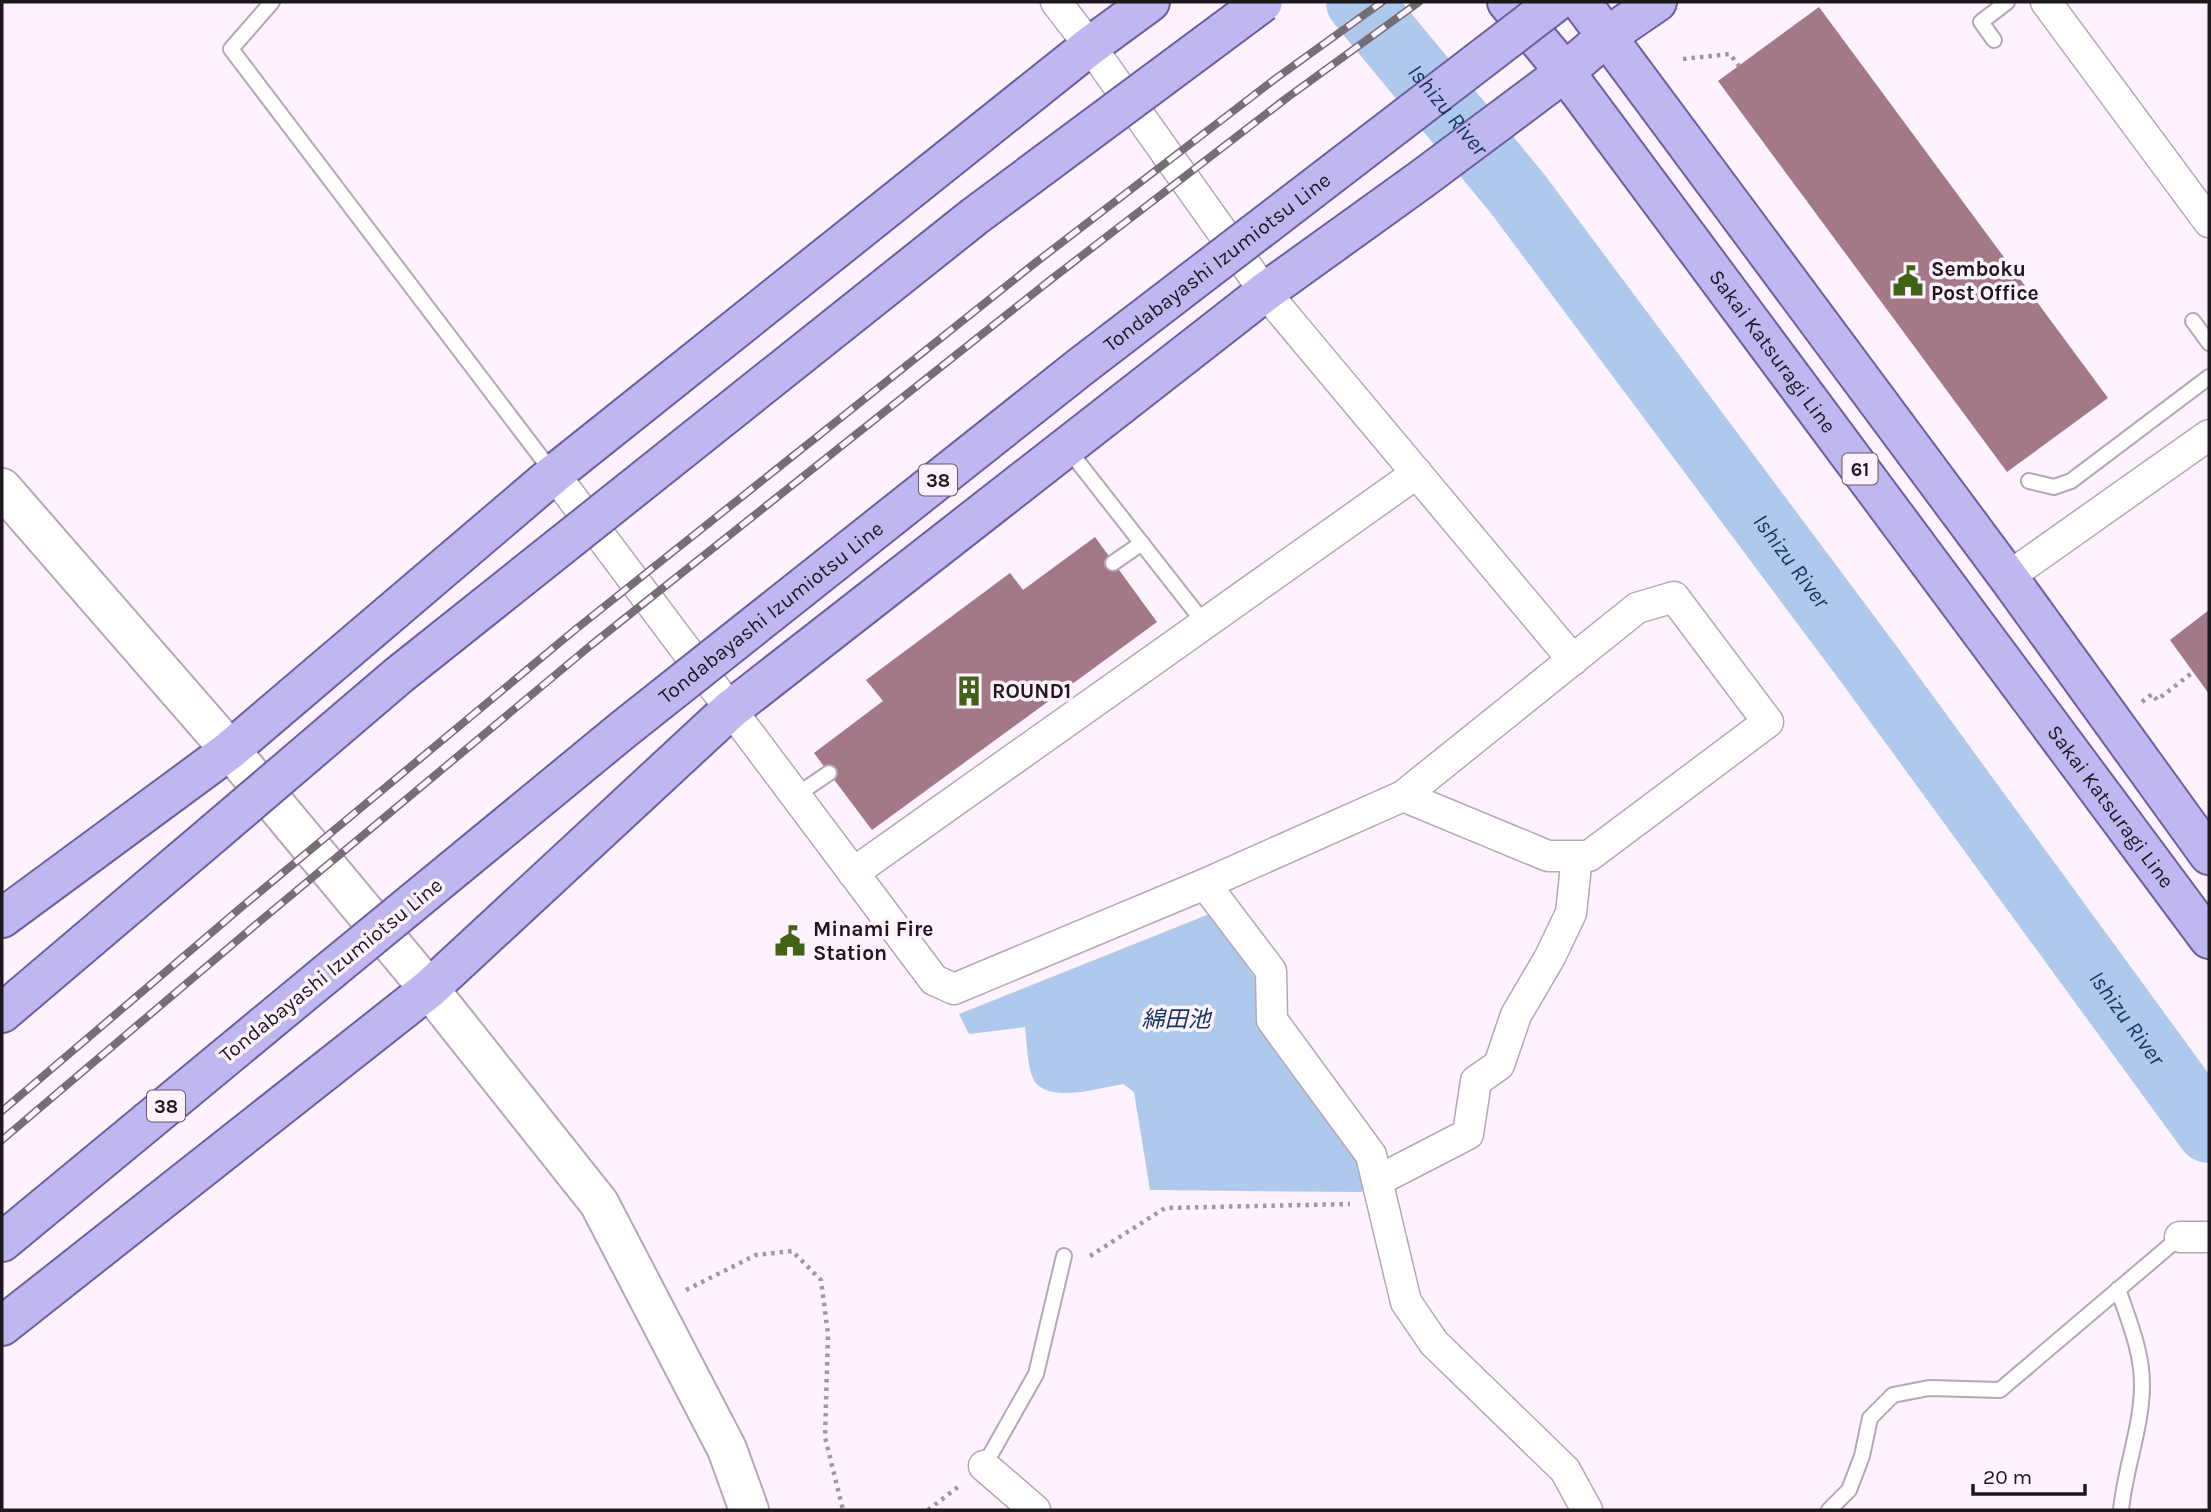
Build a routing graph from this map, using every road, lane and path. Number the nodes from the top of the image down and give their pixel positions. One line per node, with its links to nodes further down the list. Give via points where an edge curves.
1 (272, 2): 25 (lane, via 231,49)
2 (1056, 2): 13 (street)
3 (1150, 2): 13 (main road)
4 (1263, 2): 47 (main road, bridge, via 975,216 399,676)
5 (1507, 2): 16 (main road, Sakai Katsuragi Line / 61)
6 (1556, 2): 50 (main road, Tondabayashi Izumiotsu Line / 38, bridge, via 1058,385 624,729)
7 (1581, 2): 11 (main road, 61)
8 (1657, 2): 11 (main road)
9 (2007, 2): 12 (lane, via 1981,22)
10 (2046, 2): 17 (street)
11 (1606, 37): 16 (main road); 30 (main road, 61)
12 (1994, 40)
13 (1090, 46): 18 (street); 25 (main road)
14 (1683, 59): 15 (path, via 1730,54)
15 (1739, 66)
16 (1565, 72): 18 (main road); 45 (main road, Sakai Katsuragi Line / 61)
17 (2209, 222)
18 (1265, 292): 23 (main road); 24 (street)
19 (2193, 321): 20 (lane)
20 (2209, 344)
21 (2209, 377): 26 (lane, via 2071,481 2054,487)
22 (2209, 435): 30 (street)
23 (1066, 447): 28 (lane); 35 (main road)
24 (1417, 473): 31 (street); 32 (street)
25 (554, 474): 35 (street); 36 (main road)
26 (2029, 481)
27 (2, 488): 36 (street)
28 (1142, 543): 29 (lane); 31 (lane)
29 (1114, 563)
30 (2008, 577): 40 (main road, 61)
31 (1205, 624): 42 (street)
32 (1573, 660): 39 (street); 41 (street, via 1637,608 1674,597 1768,722 1590,856)
33 (2193, 672): 34 (path, via 2157,699 2152,694)
34 (2135, 706)
35 (730, 710): 38 (street); 46 (main road)
36 (230, 750): 44 (main road); 46 (street)
37 (829, 773): 38 (lane)
38 (795, 796): 42 (street)
39 (1403, 796): 41 (street, via 1548,856); 43 (street)
40 (2209, 855)
41 (1577, 856): 48 (street, via 1571,913 1516,1015 1499,1065 1476,1081 1468,1134)
42 (853, 873): 43 (street, via 934,979 954,989)
43 (1205, 884): 48 (street, via 1271,971 1272,1020 1371,1155)
44 (2, 918)
45 (2209, 939)
46 (429, 989): 54 (street, via 599,1203); 55 (main road)
47 (2, 1013)
48 (1380, 1192): 52 (path, via 1164,1208); 60 (street, via 1406,1302 1434,1343 1565,1470)
49 (2195, 1237): 53 (lane)
50 (2, 1242)
51 (1065, 1256): 52 (lane)
52 (1060, 1276): 56 (lane, via 1036,1374)
53 (2118, 1289): 61 (lane, via 2000,1390 1928,1388 1893,1395 1870,1418 1849,1490); 62 (lane, via 2135,1338 2142,1387)
54 (653, 1306): 57 (street, via 727,1449); 58 (path, via 756,1255 792,1251 821,1280 828,1334 825,1437)
55 (2, 1326)
56 (984, 1466): 59 (street)
57 (749, 1510)
58 (843, 1510)
59 (1035, 1510)
60 (1587, 1510)
61 (1829, 1510)
62 (2121, 1510)

